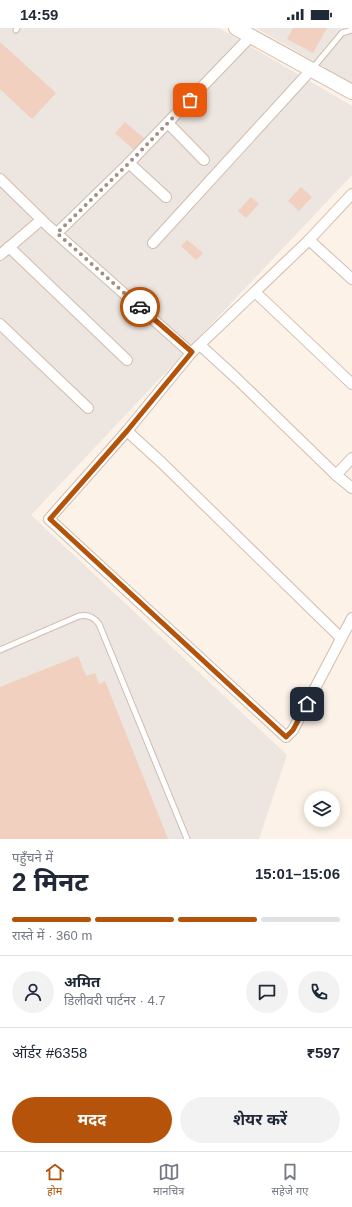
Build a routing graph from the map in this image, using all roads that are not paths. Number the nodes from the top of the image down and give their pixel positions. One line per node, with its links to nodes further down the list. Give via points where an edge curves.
1 (236, 28): 3 (street)
2 (352, 30): 4 (lane, via 342,33)
3 (251, 36): 4 (street); 6 (street)
4 (311, 70): 5 (street); 15 (street)
5 (352, 92)
6 (168, 123): 7 (street); 8 (street)
7 (204, 160)
8 (129, 163): 11 (street); 13 (street)
9 (0, 179): 12 (street)
10 (352, 194): 14 (street)
11 (166, 197)
12 (41, 220): 13 (street); 16 (street)
13 (57, 233): 22 (street)
14 (309, 240): 18 (street); 19 (street)
15 (153, 243)
16 (9, 247): 17 (street); 23 (street)
17 (0, 255)
18 (352, 279)
19 (255, 292): 21 (street); 24 (street)
20 (0, 324): 25 (street)
21 (200, 345): 22 (street); 28 (street)
22 (192, 352): 26 (street)
23 (127, 360)
24 (352, 384)
25 (88, 408)
26 (127, 431): 31 (street); 31 (street, via 50,519 286,737 293,730)
27 (352, 458): 28 (street)
28 (336, 475): 29 (street)
29 (352, 488)
30 (352, 618): 31 (street)
31 (341, 638)
32 (0, 650): 33 (lane, via 79,616 89,616 96,620)
33 (187, 839)

